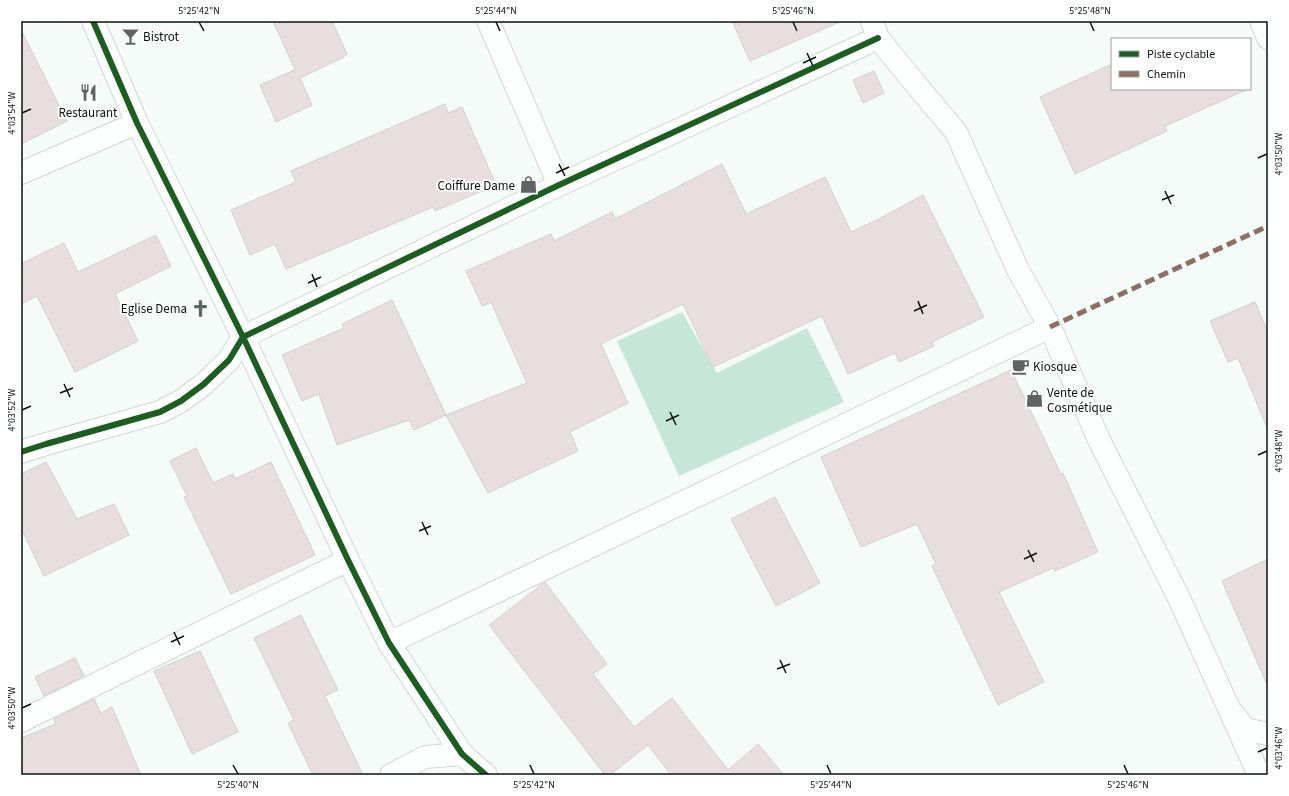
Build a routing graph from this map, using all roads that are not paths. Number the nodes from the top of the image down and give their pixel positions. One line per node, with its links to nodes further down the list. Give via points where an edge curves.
1 (93, 21): 6 (street)
2 (488, 21): 8 (street)
3 (1261, 21): 5 (street)
4 (875, 29): 8 (street); 9 (street, via 918,87 956,132 1018,270)
5 (1268, 38)
6 (137, 123): 7 (street); 10 (street)
7 (21, 173)
8 (559, 185): 10 (street)
9 (1050, 327): 13 (street); 14 (street, via 1099,440 1178,596)
10 (243, 337): 11 (street, via 229,360 182,401 160,412); 12 (street)
11 (21, 452)
12 (348, 560): 13 (street); 15 (street)
13 (389, 643): 17 (street)
14 (1229, 708): 16 (street, via 1245,729); 20 (street)
15 (21, 721)
16 (1268, 734)
17 (462, 754): 18 (street, via 426,757); 19 (street)
18 (391, 775)
19 (486, 775)
20 (1259, 775)

